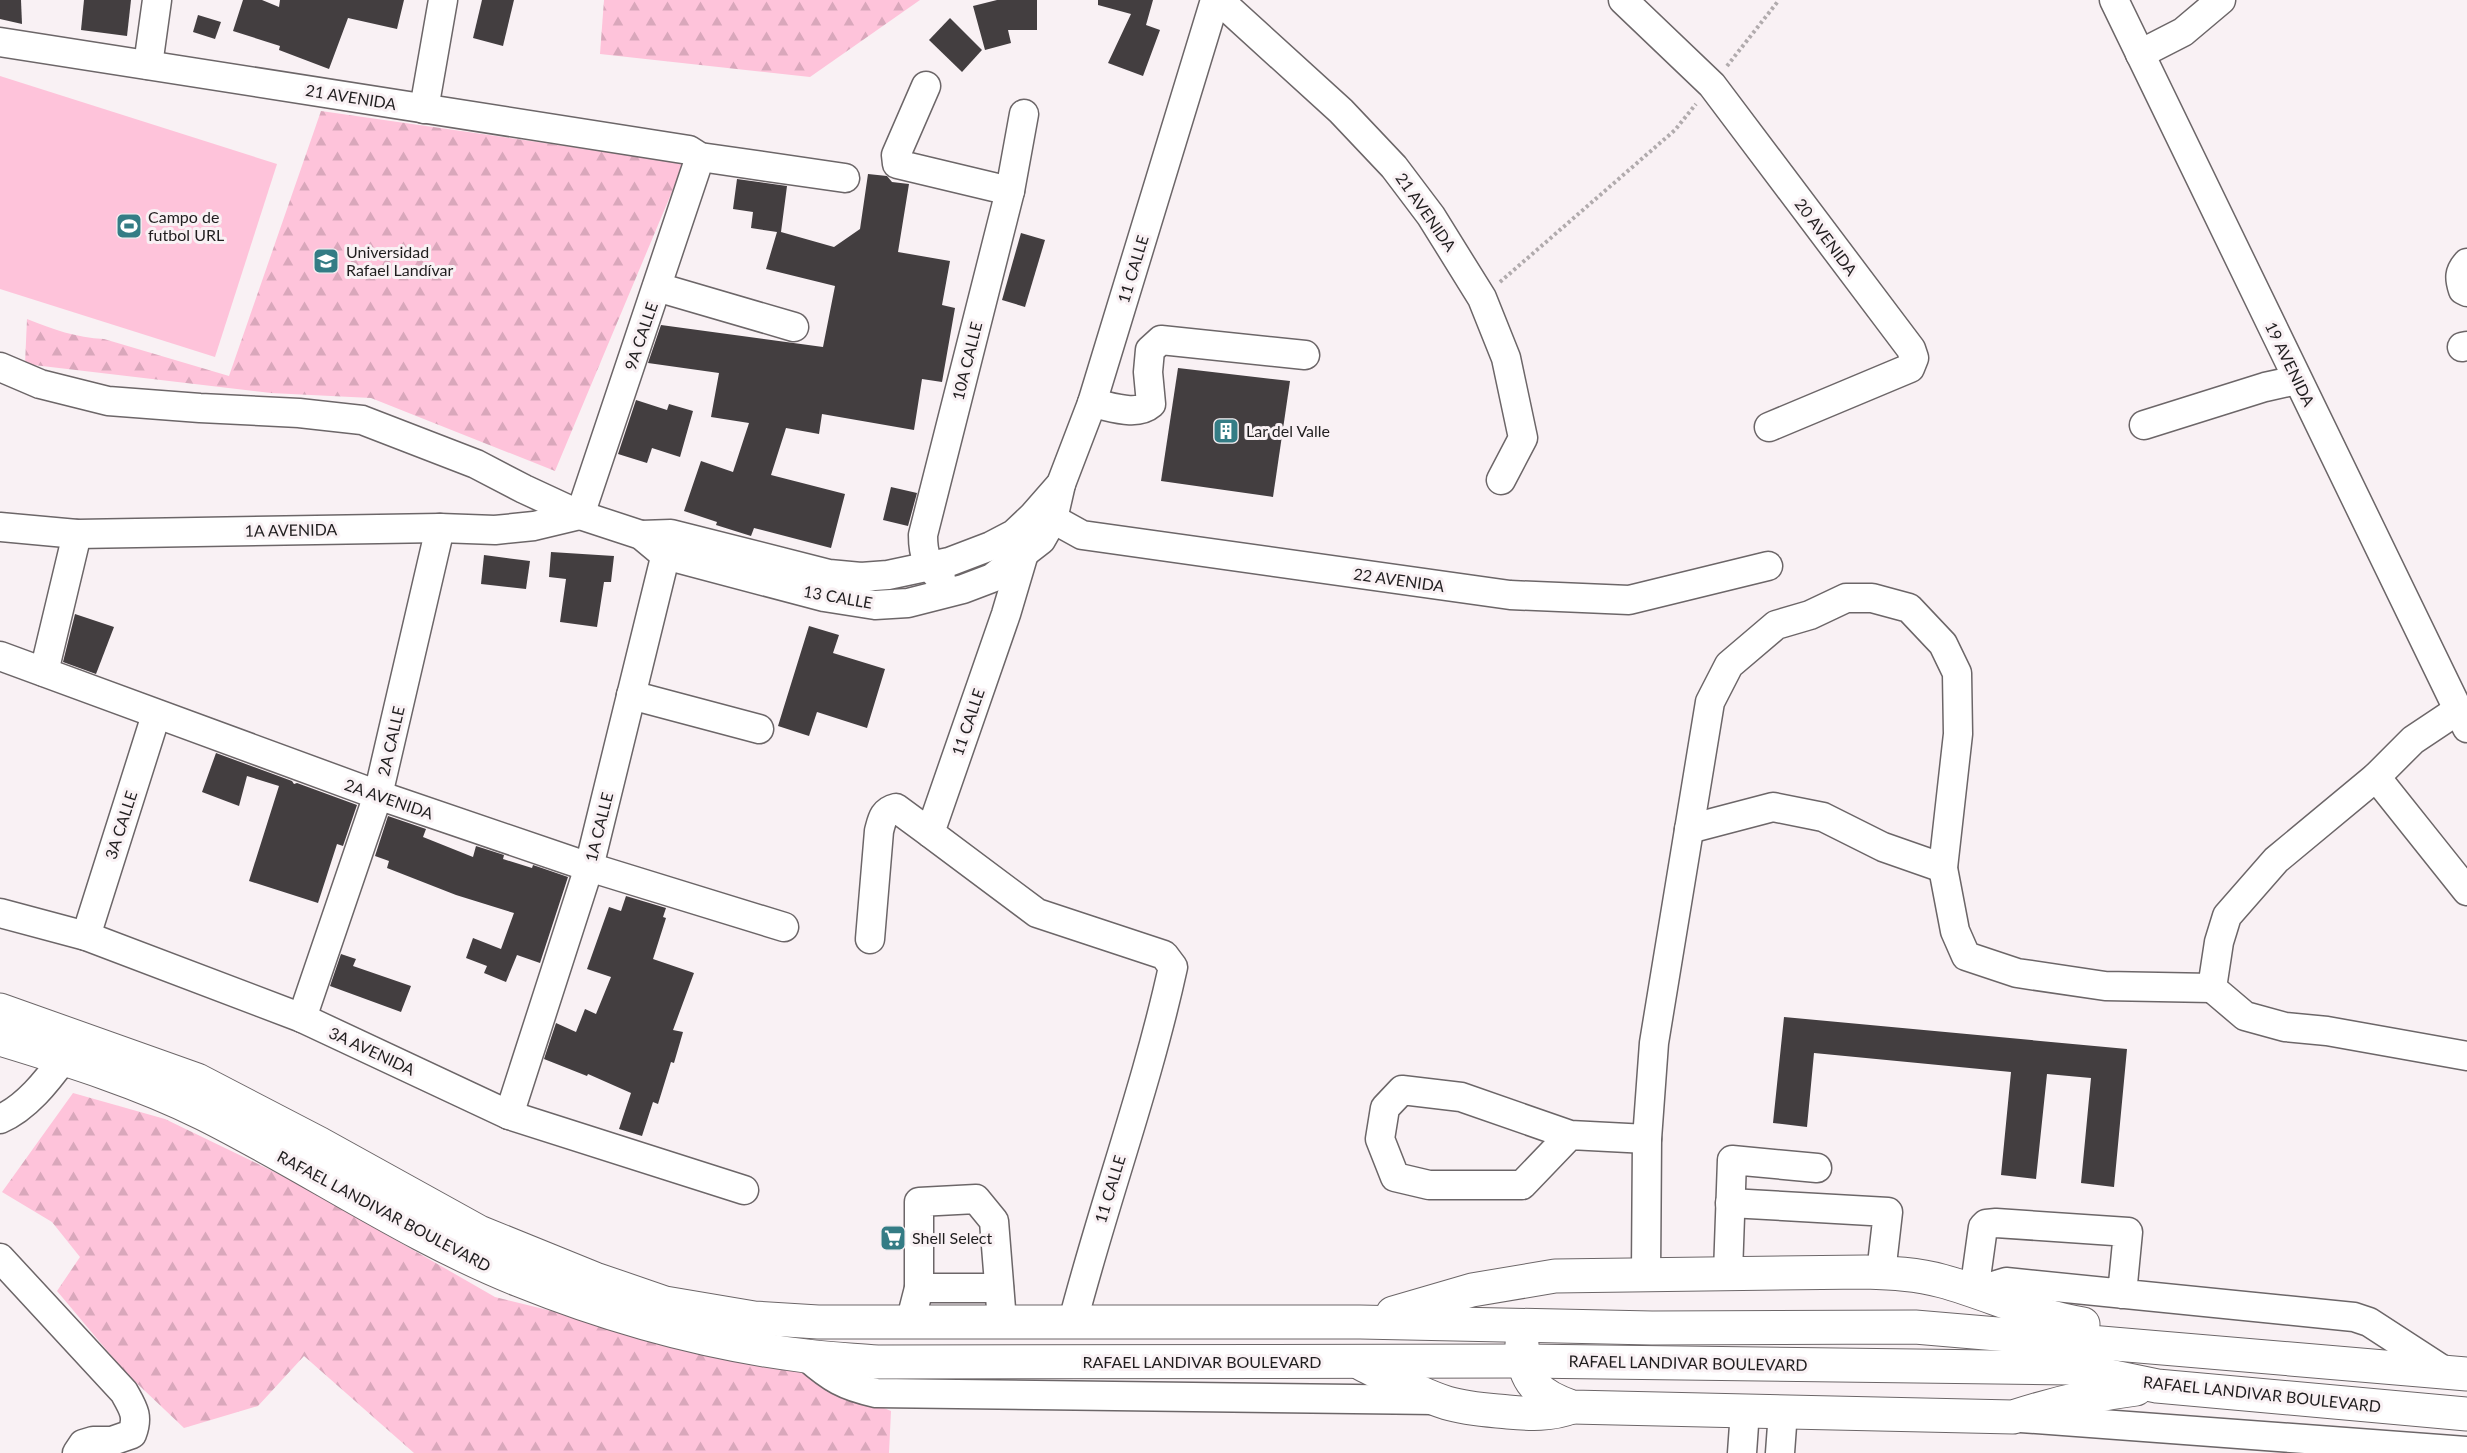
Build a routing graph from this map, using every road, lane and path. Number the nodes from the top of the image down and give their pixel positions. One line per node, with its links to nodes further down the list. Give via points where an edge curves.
1 (157, 0): 10 (street)
2 (443, 0): 13 (street)
3 (1217, 0): 21 (street, 21 AVENIDA, via 1341,111 1394,167 1431,216); 26 (street, 11 CALLE)
4 (1623, 0): 11 (street, 20 AVENIDA)
5 (1779, 0): 11 (path)
6 (2114, 0): 9 (street, 19 AVENIDA)
7 (2221, 0): 9 (street, via 2183,32)
8 (0, 42): 10 (street, 21 AVENIDA)
9 (2140, 54): 25 (street, 19 AVENIDA)
10 (148, 65): 13 (street, 21 AVENIDA)
11 (1712, 85): 21 (path, via 1675,130); 28 (street, 20 AVENIDA, via 1914,357 1910,368)
12 (926, 86): 17 (street, via 897,155 897,164)
13 (424, 109): 15 (street, 21 AVENIDA, via 689,150)
14 (1024, 114): 17 (street, 10A CALLE)
15 (700, 157): 16 (street, 21 AVENIDA); 19 (street, 9A CALLE)
16 (845, 178)
17 (1010, 191): 39 (street, 10A CALLE, via 923,535 923,552)
18 (2467, 262): 20 (street, via 2459,276)
19 (657, 287): 22 (street); 31 (street, 9A CALLE)
20 (2467, 292)
21 (1482, 298): 29 (street, 21 AVENIDA, via 1506,358 1523,438)
22 (794, 327)
23 (1305, 355): 26 (street, via 1161,340 1150,350 1151,404 1137,410)
24 (0, 367): 31 (street, 13 CALLE, via 40,384 108,401 299,412 362,420 476,464)
25 (2297, 380): 27 (street); 45 (street, 19 AVENIDA)
26 (1092, 403): 30 (street, 11 CALLE)
27 (2144, 425)
28 (1769, 427)
29 (1501, 480)
30 (1061, 484): 32 (street, 13 CALLE)
31 (580, 515): 34 (street, 1A AVENIDA, via 495,530); 36 (street, 13 CALLE)
32 (1043, 517): 37 (street, 13 CALLE, via 1041,540); 38 (street, 22 AVENIDA, via 1082,535 1510,595 1629,600); 39 (street, 13 CALLE, via 991,546)
33 (0, 527): 35 (street, 1A AVENIDA)
34 (440, 528): 35 (street, 1A AVENIDA); 48 (street, 2A CALLE)
35 (77, 534): 42 (street)
36 (668, 544): 39 (street, 13 CALLE, via 829,574 870,576); 40 (street, 13 CALLE, via 824,597 875,605 908,603); 43 (street, 1A CALLE)
37 (1024, 554): 40 (street, 13 CALLE, via 992,578); 50 (street, 11 CALLE)
38 (1768, 566)
39 (930, 567): 40 (street, via 942,580)
40 (963, 589)
41 (0, 656): 42 (street, 2A AVENIDA)
42 (44, 672): 44 (street, 2A AVENIDA)
43 (631, 695): 46 (street); 51 (street, 1A CALLE)
44 (156, 714): 48 (street, 2A AVENIDA); 56 (street, 3A CALLE)
45 (2463, 719): 47 (street, via 2413,740)
46 (759, 729)
47 (2376, 777): 53 (street); 58 (street, via 2276,860 2227,916)
48 (378, 795): 51 (street, 2A AVENIDA); 60 (street, 2A CALLE)
49 (1689, 829): 52 (street, via 1773,807 1823,818 1883,847); 52 (street, via 1710,702 1729,665 1776,625 1846,598 1872,598 1909,608 1943,645 1957,673 1958,734); 67 (street, via 1654,1044)
50 (930, 833): 57 (street, via 896,808 884,816 879,831); 81 (street, 11 CALLE, via 1037,913 1164,955 1173,967)
51 (589, 867): 55 (street, 2A AVENIDA); 64 (street, 1A CALLE)
52 (1943, 868): 58 (street, via 1955,931 1966,956 2017,973 2105,986)
53 (2467, 891)
54 (0, 913): 56 (street, 3A AVENIDA)
55 (783, 927)
56 (86, 936): 60 (street, 3A AVENIDA)
57 (870, 939)
58 (2212, 988): 62 (street, via 2245,1016 2284,1027)
59 (0, 1010): 83 (main road, RAFAEL LANDIVAR BOULEVARD, via 197,1080 479,1232 595,1279 665,1303 754,1318)
60 (302, 1018): 64 (street, 3A AVENIDA)
61 (0, 1039): 63 (main road, RAFAEL LANDIVAR BOULEVARD)
62 (2467, 1056)
63 (64, 1058): 65 (street, via 46,1083); 85 (main road, RAFAEL LANDIVAR BOULEVARD, via 204,1114 448,1248 517,1279 635,1321)
64 (508, 1115): 69 (street, 3A AVENIDA)
65 (0, 1119)
66 (1570, 1135): 66 (street, via 1461,1097 1402,1090 1385,1108 1380,1139 1395,1178 1429,1185 1522,1185); 67 (street)
67 (1647, 1139): 74 (street)
68 (1817, 1168): 70 (street, via 1732,1160)
69 (744, 1190)
70 (1730, 1203): 72 (street); 73 (street, via 1888,1212)
71 (0, 1258): 98 (street, via 124,1392 134,1410 137,1422 132,1434 83,1444)
72 (1728, 1273): 73 (main road); 74 (main road)
73 (1881, 1273): 78 (main road, via 1925,1276)
74 (1646, 1274): 75 (main road)
75 (1555, 1276): 82 (main road, via 1472,1290); 84 (main road, via 1527,1306)
76 (999, 1287): 77 (street); 77 (street, via 994,1221 976,1199 919,1202); 80 (street)
77 (919, 1288): 83 (street)
78 (1974, 1292): 79 (street, via 2006,1282); 79 (street, via 1983,1227 1996,1223 2128,1232); 88 (main road, via 2063,1321 2245,1339)
79 (2121, 1294): 89 (street, via 2354,1317)
80 (1002, 1321): 81 (main road, RAFAEL LANDIVAR BOULEVARD); 83 (main road, RAFAEL LANDIVAR BOULEVARD)
81 (1073, 1321): 82 (main road, RAFAEL LANDIVAR BOULEVARD)
82 (1360, 1322): 84 (main road, RAFAEL LANDIVAR BOULEVARD)
83 (910, 1323)
84 (1523, 1325): 86 (main road); 88 (main road, RAFAEL LANDIVAR BOULEVARD, via 1915,1327)
85 (807, 1357): 87 (main road, RAFAEL LANDIVAR BOULEVARD, via 877,1362); 91 (street, via 832,1378 876,1393)
86 (1522, 1361): 87 (main road, RAFAEL LANDIVAR BOULEVARD); 90 (main road, RAFAEL LANDIVAR BOULEVARD, via 2070,1368); 92 (main road, via 1537,1390)
87 (1359, 1362): 91 (main road)
88 (2322, 1363): 89 (main road, RAFAEL LANDIVAR BOULEVARD)
89 (2457, 1373)
90 (2157, 1386): 95 (main road, RAFAEL LANDIVAR BOULEVARD); 96 (main road, via 2111,1392)
91 (1442, 1401): 92 (main road, via 1529,1414 1556,1413)
92 (1572, 1407): 93 (main road)
93 (1745, 1411): 94 (main road); 99 (street)
94 (1783, 1412): 96 (main road); 100 (street)
95 (2467, 1414)
96 (2013, 1417): 97 (street)
97 (2467, 1451)
98 (78, 1452)
99 (1742, 1453)
100 (1780, 1453)

